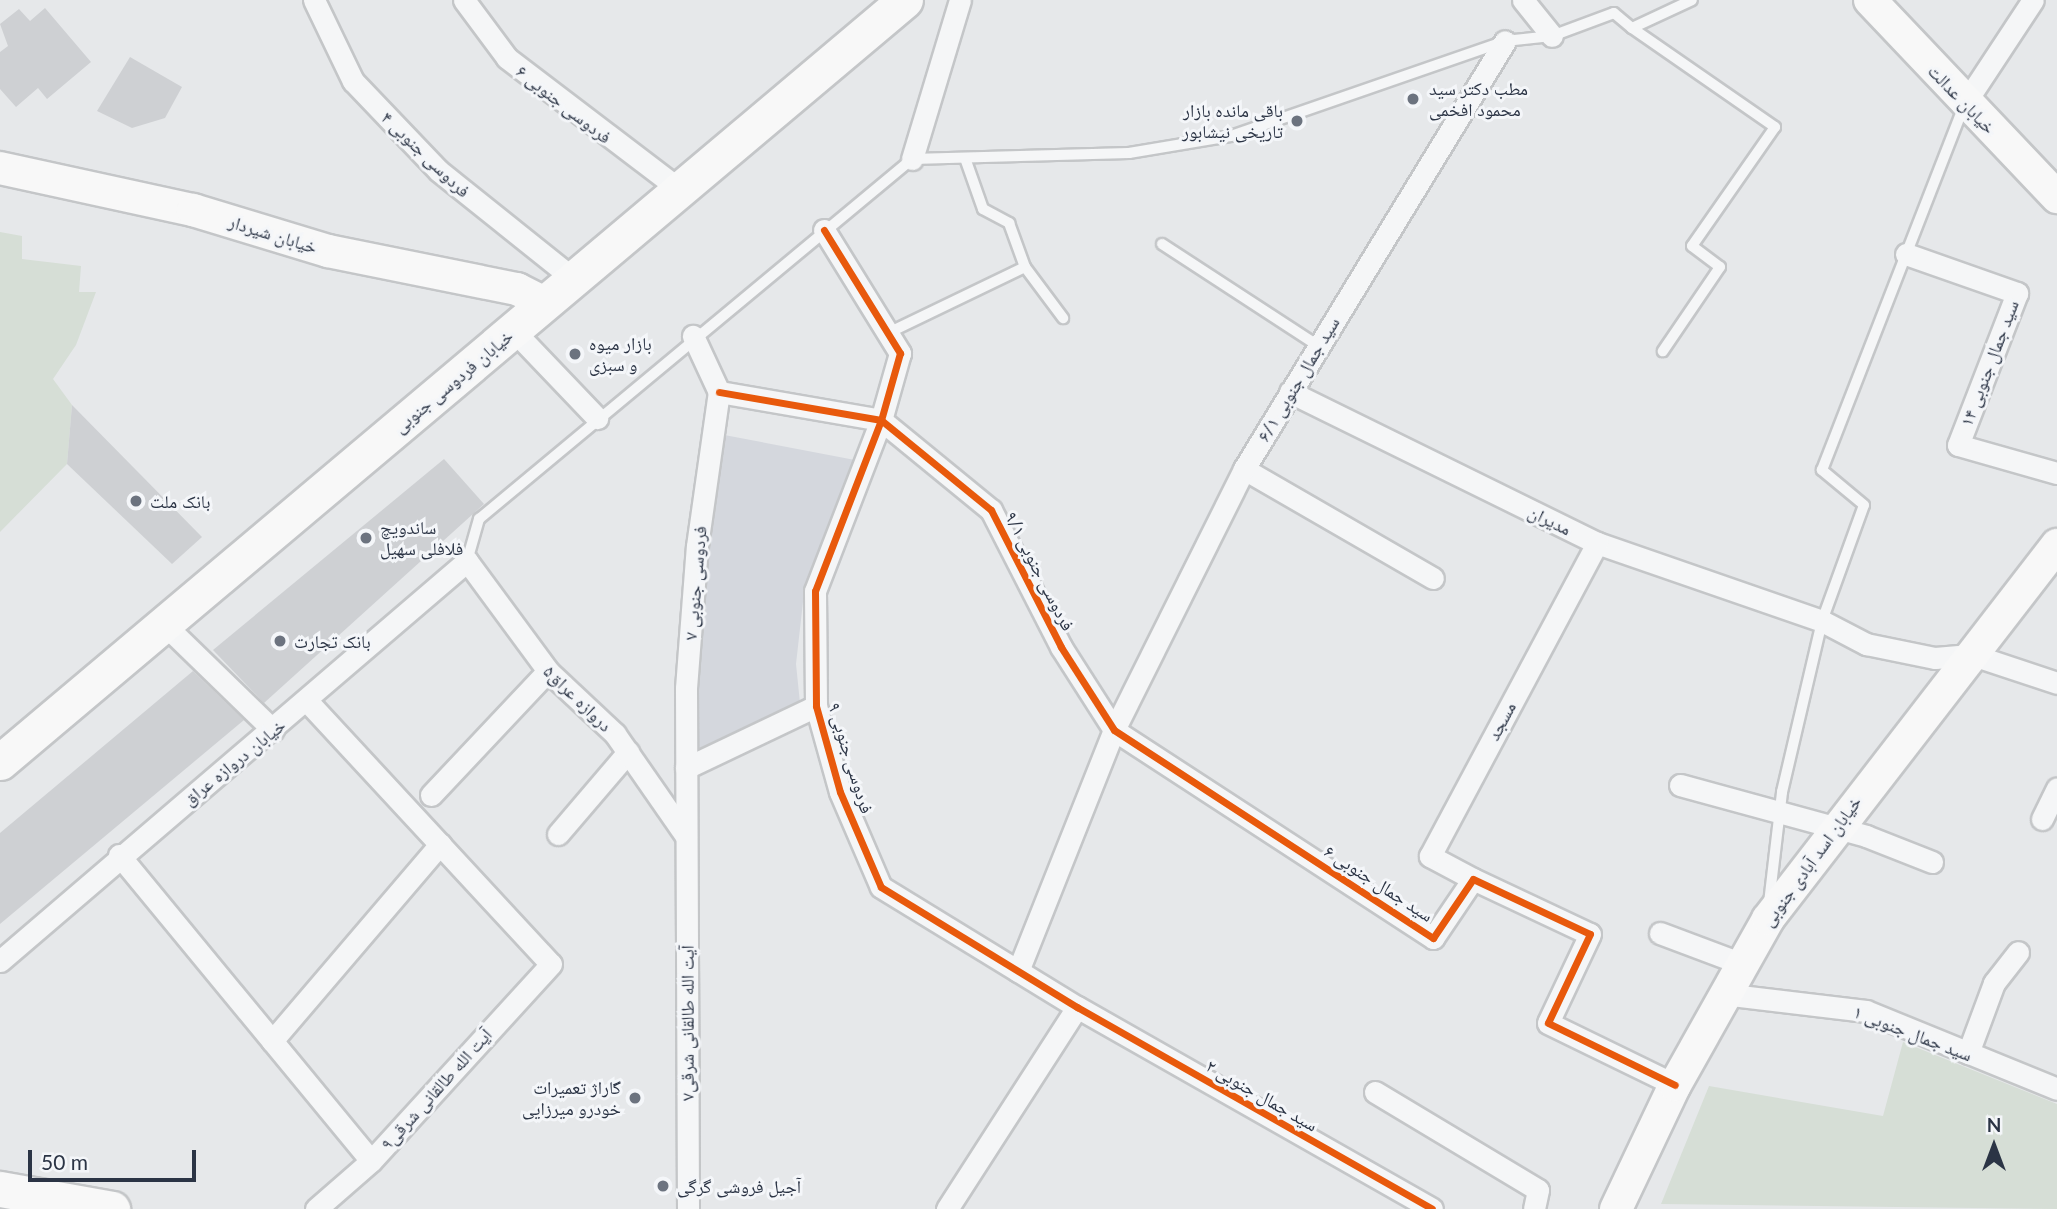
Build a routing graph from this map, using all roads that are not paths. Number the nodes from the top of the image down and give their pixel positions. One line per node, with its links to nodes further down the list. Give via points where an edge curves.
1 (314, 0): 22 (street, فردوسی جنوبی ۴, via 353,81 439,171)
2 (464, 0): 16 (street, فردوسی جنوبی ۶, via 507,58)
3 (905, 0): 16 (main road, خیابان فردوسی جنوبی)
4 (960, 0): 14 (street)
5 (1523, 0): 10 (street)
6 (1692, 0): 9 (lane)
7 (1870, 0): 12 (main road, خیابان عدالت)
8 (2033, 0): 12 (street)
9 (1632, 28): 10 (lane, via 1614,13); 29 (lane, via 1774,127 1692,246 1720,267)
10 (1552, 36): 11 (lane)
11 (1505, 41): 13 (lane, via 1231,136 1129,153); 28 (street, سید جمال جنوبی ۶/۱)
12 (1965, 103): 17 (main road, خیابان عدالت); 20 (lane)
13 (965, 158): 14 (lane); 21 (lane, via 983,209 1009,223)
14 (912, 159): 18 (lane)
15 (0, 168): 23 (main road, خیابان شیردار, via 193,210 328,251 517,289)
16 (680, 190): 22 (main road, خیابان فردوسی جنوبی)
17 (2057, 197)
18 (824, 230): 26 (street, فردوسی جنوبی ۹); 27 (lane)
19 (1162, 244): 28 (lane)
20 (1906, 254): 35 (street, سید جمال جنوبی ۱۴, via 2017,293 1958,446); 40 (lane, via 1822,470 1864,505)
21 (1025, 267): 24 (lane); 26 (lane)
22 (574, 279): 23 (main road, خیابان فردوسی جنوبی)
23 (545, 303): 25 (main road, خیابان فردوسی جنوبی)
24 (1063, 318)
25 (513, 330): 32 (street); 41 (main road, خیابان فردوسی جنوبی)
26 (888, 333): 33 (street, فردوسی جنوبی ۹, via 900,353)
27 (692, 336): 30 (street); 32 (lane)
28 (1317, 345): 31 (street, سید جمال جنوبی ۶/۱)
29 (1662, 351)
30 (719, 392): 33 (street); 51 (street, فردوسی جنوبی ۷, via 697,546)
31 (1290, 392): 34 (street, سید جمال جنوبی ۶/۱); 36 (street, مدیران)
32 (597, 418): 38 (lane, via 479,519)
33 (881, 420): 46 (street, فردوسی جنوبی ۹, via 815,591); 48 (street, فردوسی جنوبی ۹/۱, via 991,510 1061,647)
34 (1244, 469): 39 (street); 48 (street, سید جمال جنوبی ۶/۱)
35 (2057, 473)
36 (1597, 543): 40 (street, مدیران); 63 (street, مسجد, via 1430,856)
37 (2057, 545): 42 (main road, خیابان اسد آبادی جنوبی)
38 (467, 561): 43 (street, دروازه عراق۵); 45 (street, خیابان دروازه عراق)
39 (1433, 578)
40 (1822, 621): 42 (street, مدیران, via 1866,644 1935,658); 55 (lane)
41 (164, 624): 47 (street); 50 (main road, خیابان فردوسی جنوبی)
42 (1973, 655): 44 (street); 57 (main road, خیابان اسد آبادی جنوبی)
43 (548, 671): 49 (street, دروازه عراق۵); 54 (street)
44 (2057, 683)
45 (308, 702): 47 (street, خیابان دروازه عراق); 60 (street)
46 (816, 706): 51 (street); 69 (street, فردوسی جنوبی ۹, via 840,792 881,887)
47 (273, 730): 61 (street, خیابان دروازه عراق)
48 (1114, 730): 63 (street, سید جمال جنوبی ۶, via 1433,938); 69 (street, سید جمال جنوبی ۶/۱)
49 (628, 752): 58 (street); 59 (street, دروازه عراق۵)
50 (0, 762)
51 (686, 768): 59 (street, فردوسی جنوبی ۷)
52 (1679, 785): 55 (street)
53 (2057, 788): 56 (street)
54 (431, 795)
55 (1780, 814): 57 (street); 64 (lane)
56 (2042, 818)
57 (1833, 827): 62 (street); 64 (main road, خیابان اسد آبادی جنوبی)
58 (558, 834)
59 (686, 836): 81 (street, آیت الله طالقانی شرقی۷)
60 (440, 844): 72 (street); 77 (street, آیت الله طالقانی شرقی۹, via 551,964)
61 (119, 855): 67 (street, خیابان دروازه عراق); 72 (street)
62 (1932, 862)
63 (1474, 879): 74 (street, via 1590,933 1548,1023)
64 (1768, 919): 68 (main road, خیابان اسد آبادی جنوبی)
65 (1660, 933): 68 (street)
66 (2018, 952): 73 (street, via 1994,983)
67 (0, 961)
68 (1740, 963): 70 (main road, خیابان اسد آبادی جنوبی)
69 (1018, 971): 71 (street, فردوسی جنوبی ۹)
70 (1723, 994): 73 (street, سید جمال جنوبی ۱, via 1866,1011); 74 (main road, خیابان اسد آبادی جنوبی)
71 (1077, 1007): 82 (street); 83 (street, سید جمال جنوبی ۲)
72 (272, 1041): 77 (street)
73 (1968, 1053): 75 (street, سید جمال جنوبی ۱)
74 (1675, 1085): 85 (main road, خیابان اسد آبادی جنوبی)
75 (2057, 1089)
76 (1375, 1092): 84 (street, via 1538,1190)
77 (371, 1161): 80 (street, آیت الله طالقانی شرقی۹)
78 (0, 1189): 79 (main road)
79 (112, 1209)
80 (316, 1209)
81 (688, 1209)
82 (947, 1209)
83 (1432, 1209)
84 (1534, 1209)
85 (1616, 1209)

